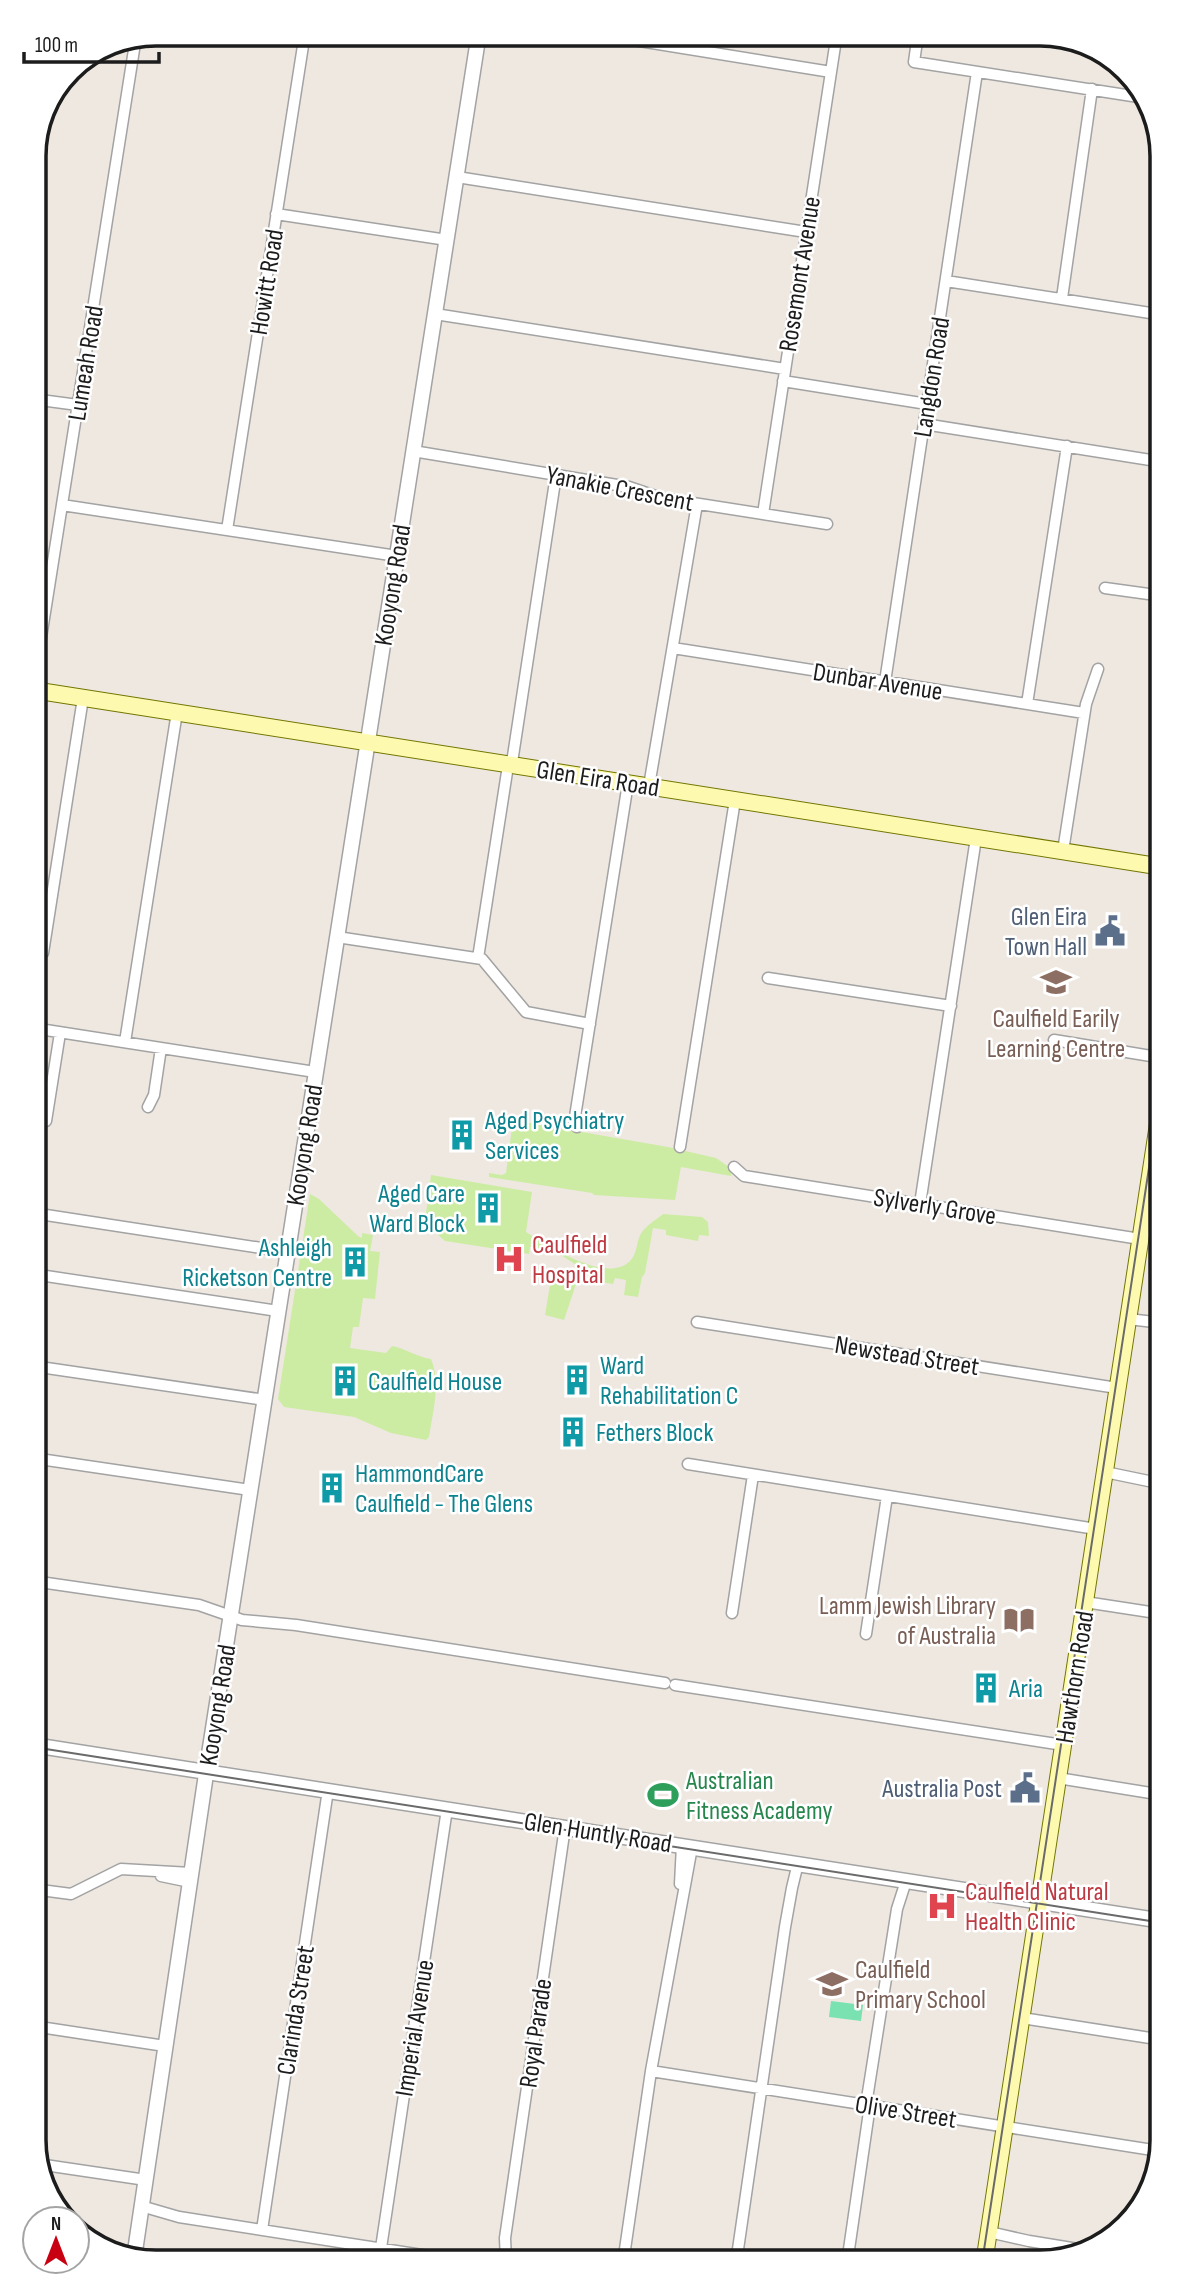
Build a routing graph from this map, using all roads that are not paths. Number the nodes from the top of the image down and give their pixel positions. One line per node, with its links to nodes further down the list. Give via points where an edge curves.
1 (303, 45): 12 (street, Howitt Road)
2 (477, 45): 11 (street, Kooyong Road)
3 (668, 46): 7 (street)
4 (834, 46): 7 (street, Rosemont Avenue)
5 (916, 46): 8 (street, via 914,62)
6 (134, 48): 23 (street, Lumeah Road)
7 (831, 72): 13 (street, Rosemont Avenue)
8 (977, 72): 9 (street); 15 (street, Langdon Road)
9 (1092, 89): 10 (street); 16 (street)
10 (1133, 96)
11 (457, 177): 13 (street); 14 (street, Kooyong Road)
12 (276, 214): 14 (street); 33 (street, Howitt Road)
13 (806, 232): 19 (street, Rosemont Avenue)
14 (447, 240): 17 (street, Kooyong Road)
15 (946, 281): 16 (street); 22 (street, Langdon Road)
16 (1062, 298): 18 (street)
17 (435, 314): 19 (street); 26 (street, Kooyong Road)
18 (1150, 314)
19 (785, 369): 20 (street, Rosemont Avenue)
20 (783, 381): 22 (street); 31 (street, Rosemont Avenue)
21 (46, 400): 23 (street)
22 (927, 404): 24 (street, Langdon Road)
23 (78, 405): 30 (street, Lumeah Road)
24 (924, 424): 25 (street); 40 (street, Langdon Road)
25 (1067, 446): 27 (street); 43 (street)
26 (414, 451): 28 (street, Yanakie Crescent); 34 (street, Kooyong Road)
27 (1150, 460)
28 (556, 475): 29 (street, Yanakie Crescent); 47 (street)
29 (697, 504): 31 (street, Yanakie Crescent); 38 (street)
30 (62, 505): 33 (street); 37 (street, Lumeah Road)
31 (762, 514): 32 (street, Yanakie Crescent)
32 (827, 524)
33 (227, 530): 34 (street)
34 (397, 556): 46 (street, Kooyong Road)
35 (1105, 588): 36 (street)
36 (1150, 594)
37 (46, 608)
38 (673, 648): 40 (street, Dunbar Avenue); 49 (street)
39 (1098, 669): 45 (street)
40 (885, 682): 43 (street, Dunbar Avenue)
41 (46, 691): 42 (main road, Glen Eira Road)
42 (83, 698): 44 (main road, Glen Eira Road); 54 (street)
43 (1027, 704): 45 (street, Dunbar Avenue)
44 (177, 712): 46 (main road, Glen Eira Road); 63 (street)
45 (1084, 713): 52 (street)
46 (367, 742): 47 (main road, Glen Eira Road); 55 (street, Kooyong Road)
47 (510, 764): 48 (main road, Glen Eira Road); 56 (street)
48 (628, 783): 49 (main road, Glen Eira Road); 59 (street)
49 (649, 786): 50 (main road, Glen Eira Road)
50 (736, 800): 51 (main road, Glen Eira Road); 70 (street)
51 (976, 838): 52 (main road, Glen Eira Road); 58 (street)
52 (1063, 851): 53 (main road, Glen Eira Road)
53 (1150, 865)
54 (46, 936)
55 (337, 937): 56 (street); 66 (street, Kooyong Road)
56 (478, 958): 59 (street, via 491,967 526,1012)
57 (768, 978): 58 (street)
58 (951, 1006): 73 (street)
59 (590, 1024): 69 (street)
60 (46, 1030): 61 (street)
61 (60, 1032): 63 (street); 68 (street)
62 (1054, 1040): 65 (street)
63 (125, 1042): 64 (street)
64 (161, 1048): 66 (street); 67 (street)
65 (1150, 1056)
66 (316, 1072): 76 (street, Kooyong Road)
67 (148, 1107)
68 (46, 1121)
69 (577, 1127)
70 (680, 1147)
71 (734, 1167): 73 (street, Sylverly Grove, via 744,1176)
72 (1150, 1175): 75 (main road, Hawthorn Road)
73 (920, 1204): 75 (street, Sylverly Grove)
74 (45, 1215): 76 (street)
75 (1140, 1239): 79 (main road, Hawthorn Road)
76 (287, 1252): 78 (street, Kooyong Road)
77 (45, 1276): 78 (street)
78 (278, 1311): 84 (street, Kooyong Road)
79 (1128, 1317): 80 (street); 83 (main road, Hawthorn Road)
80 (1150, 1320)
81 (697, 1322): 83 (street, Newstead Street)
82 (45, 1368): 84 (street)
83 (1117, 1388): 88 (main road, Hawthorn Road)
84 (265, 1400): 90 (street, Kooyong Road)
85 (45, 1460): 90 (street)
86 (688, 1464): 87 (street)
87 (753, 1475): 91 (street); 97 (street)
88 (1104, 1476): 89 (street); 92 (main road, Hawthorn Road)
89 (1150, 1482)
90 (250, 1490): 96 (street, Kooyong Road)
91 (887, 1496): 92 (street); 98 (street)
92 (1096, 1529): 94 (main road, Hawthorn Road)
93 (45, 1583): 96 (street, via 213,1605)
94 (1085, 1602): 95 (street); 99 (main road, Hawthorn Road)
95 (1150, 1612)
96 (231, 1613): 99 (street); 101 (street, Kooyong Road)
97 (732, 1613)
98 (866, 1634)
99 (1063, 1745): 102 (main road, Hawthorn Road)
100 (45, 1747): 101 (street, Glen Huntly Road)
101 (206, 1771): 103 (street, Glen Huntly Road); 109 (street, Kooyong Road)
102 (1058, 1778): 104 (street); 112 (main road, Hawthorn Road)
103 (328, 1790): 105 (street, Glen Huntly Road); 126 (street, Clarinda Street)
104 (1150, 1793)
105 (447, 1809): 106 (street, Glen Huntly Road); 130 (street, Imperial Avenue)
106 (565, 1827): 107 (street, Glen Huntly Road); 132 (street, Royal Parade)
107 (687, 1846): 108 (street, Glen Huntly Road); 118 (street, via 679,1871 680,1904)
108 (795, 1863): 110 (street, Glen Huntly Road); 119 (street)
109 (190, 1878): 111 (street, via 116,1870 71,1894); 117 (street, Kooyong Road)
110 (902, 1880): 112 (street, Glen Huntly Road); 120 (street)
111 (45, 1891)
112 (1039, 1901): 113 (street, Glen Huntly Road); 114 (main road, Hawthorn Road)
113 (1150, 1919)
114 (1021, 2018): 116 (street); 121 (main road, Hawthorn Road)
115 (45, 2028): 117 (street)
116 (1150, 2038)
117 (165, 2046): 124 (street, Kooyong Road)
118 (652, 2071): 119 (street, Olive Street); 133 (street)
119 (762, 2088): 120 (street, Olive Street); 134 (street)
120 (870, 2105): 121 (street, Olive Street); 135 (street)
121 (1005, 2126): 122 (street, Olive Street); 127 (main road, Hawthorn Road)
122 (1150, 2150)
123 (49, 2166): 124 (street)
124 (146, 2180): 125 (street, Kooyong Road)
125 (141, 2211): 126 (street); 129 (street, Kooyong Road)
126 (262, 2230): 130 (street)
127 (988, 2236): 128 (street); 136 (main road, Hawthorn Road)
128 (1065, 2247)
129 (135, 2248)
130 (381, 2248): 131 (street)
131 (394, 2250)
132 (502, 2250)
133 (624, 2250)
134 (738, 2250)
135 (849, 2250)
136 (986, 2250)

